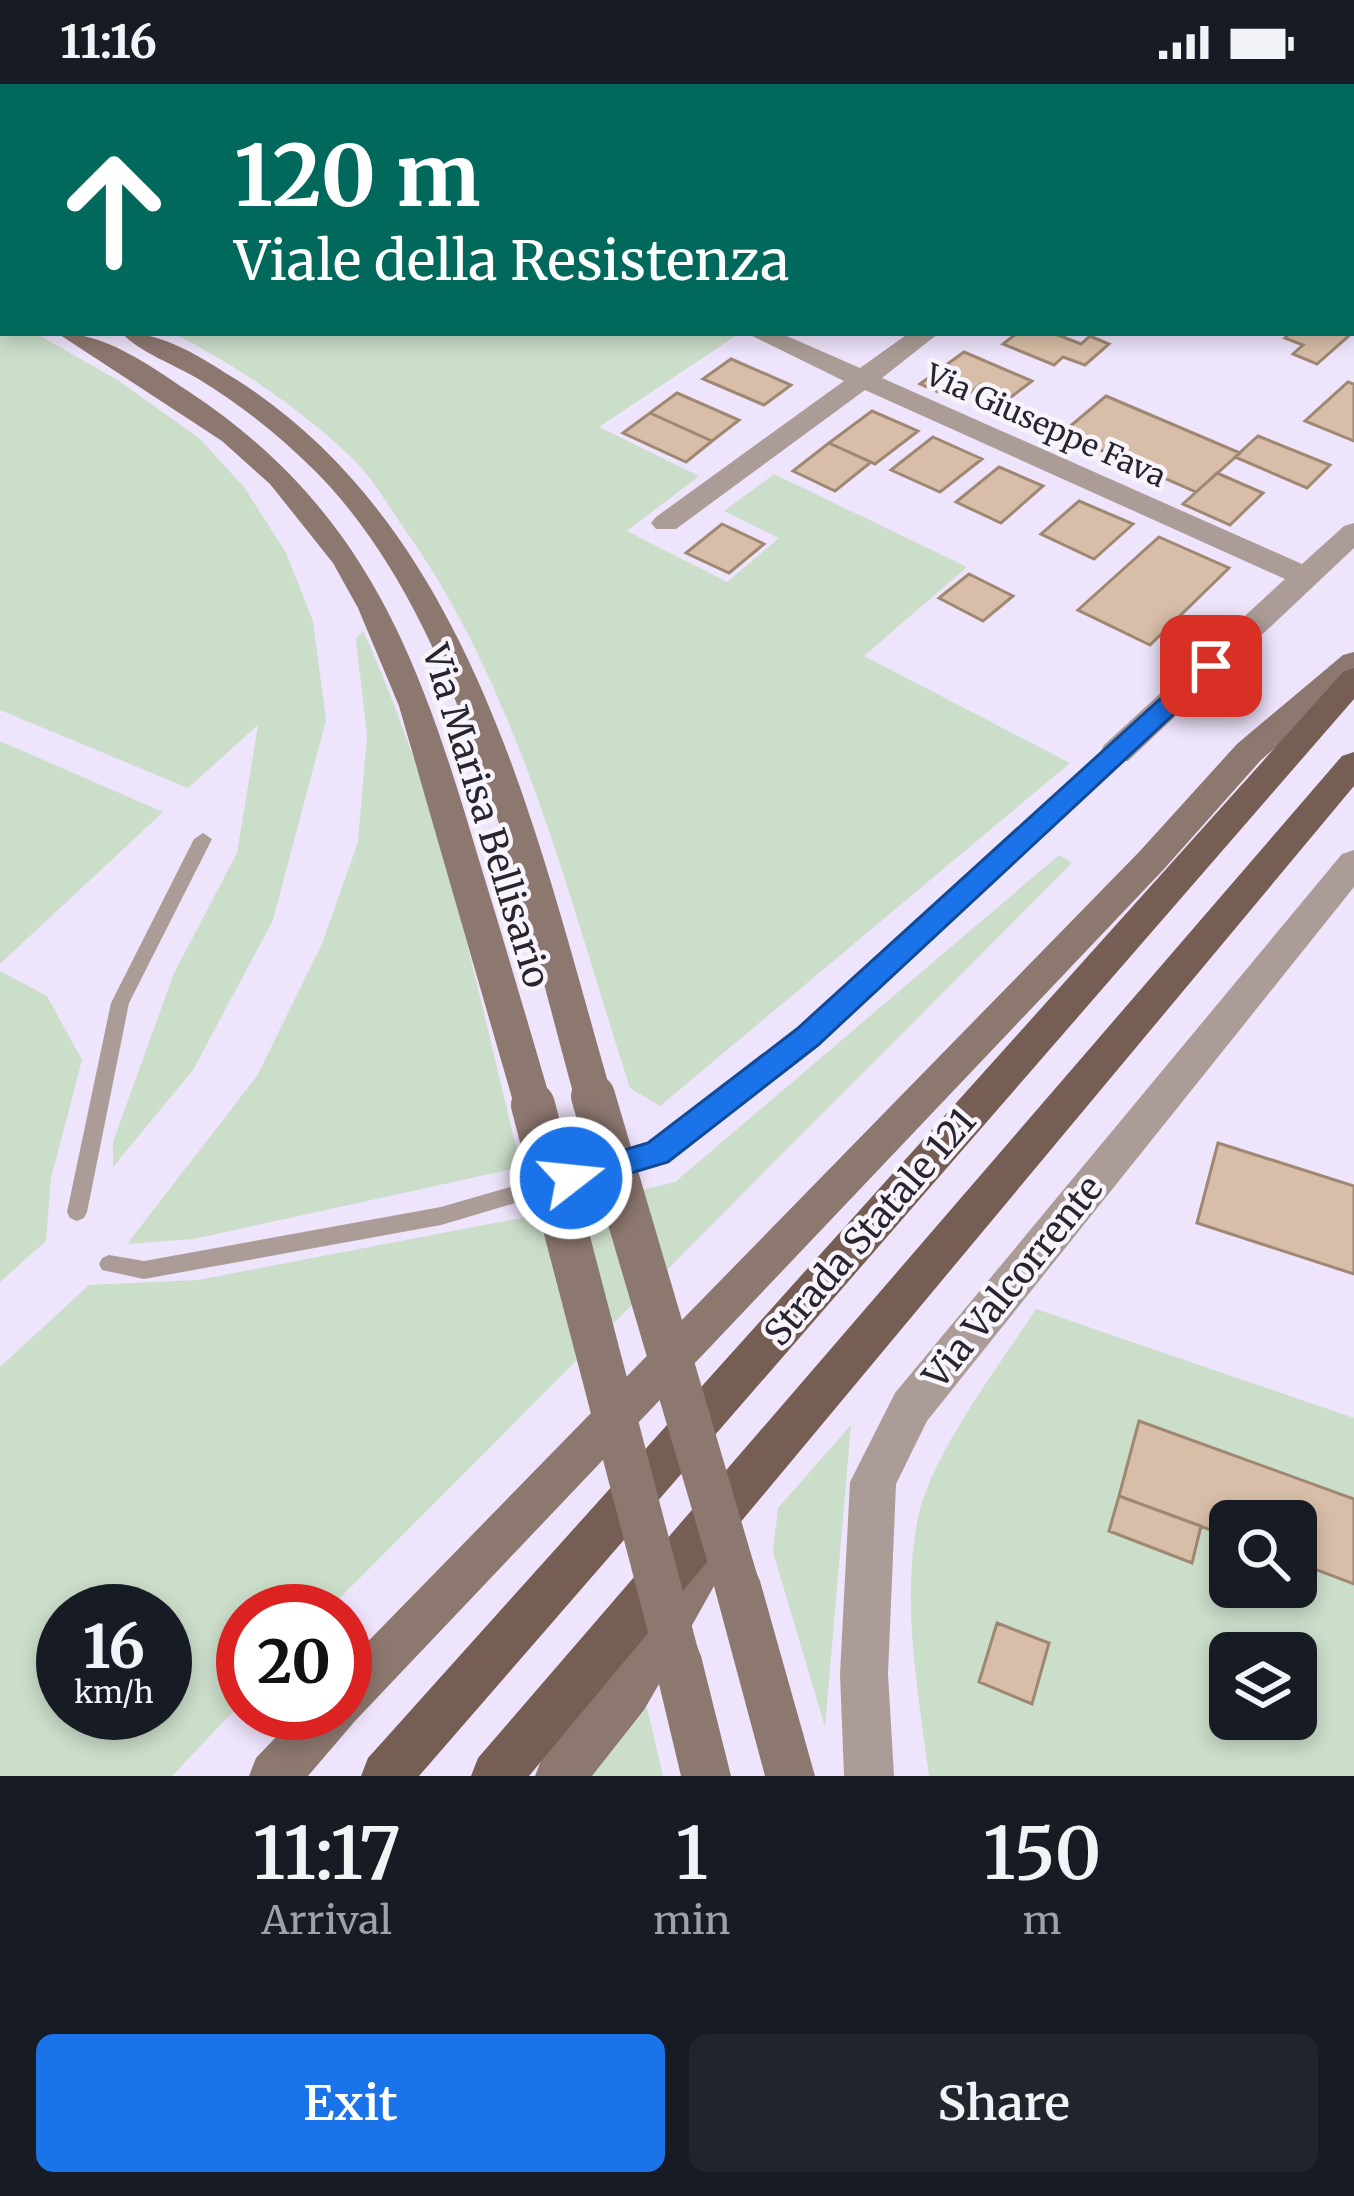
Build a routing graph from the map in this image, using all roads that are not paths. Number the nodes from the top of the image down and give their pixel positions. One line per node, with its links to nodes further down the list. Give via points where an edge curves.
1 (76, 336): 24 (main road, Via Marisa Bellisario, bridge, via 218,424 282,480 351,568 395,650 533,1105)
2 (140, 336): 25 (main road, Via Marisa Bellisario, bridge, via 256,405 322,465 387,542 440,631 486,733)
3 (766, 336): 5 (street, Via Giuseppe Fava)
4 (922, 336): 5 (street)
5 (862, 380): 6 (street); 8 (street, Via Giuseppe Fava)
6 (666, 523)
7 (1354, 532): 8 (street)
8 (1306, 578): 11 (street)
9 (1354, 662): 18 (main road, via 1249,752)
10 (1354, 679): 21 (main road, Strada Statale 121)
11 (1116, 753): 16 (lane, via 808,1037 657,1153 441,1216 144,1270)
12 (1354, 764): 17 (main road, Strada Statale 121)
13 (203, 839): 15 (lane, via 120,1003)
14 (1354, 863): 26 (street, Via Valcorrente, via 911,1407 873,1482 864,1674)
15 (77, 1212)
16 (110, 1264)
17 (750, 1477): 22 (main road, Strada Statale 121); 23 (main road, via 627,1693)
18 (372, 1672)
19 (308, 1740): 20 (main road)
20 (274, 1776)
21 (386, 1776)
22 (496, 1776)
23 (560, 1776)
24 (706, 1776)
25 (790, 1776)
26 (869, 1776)

